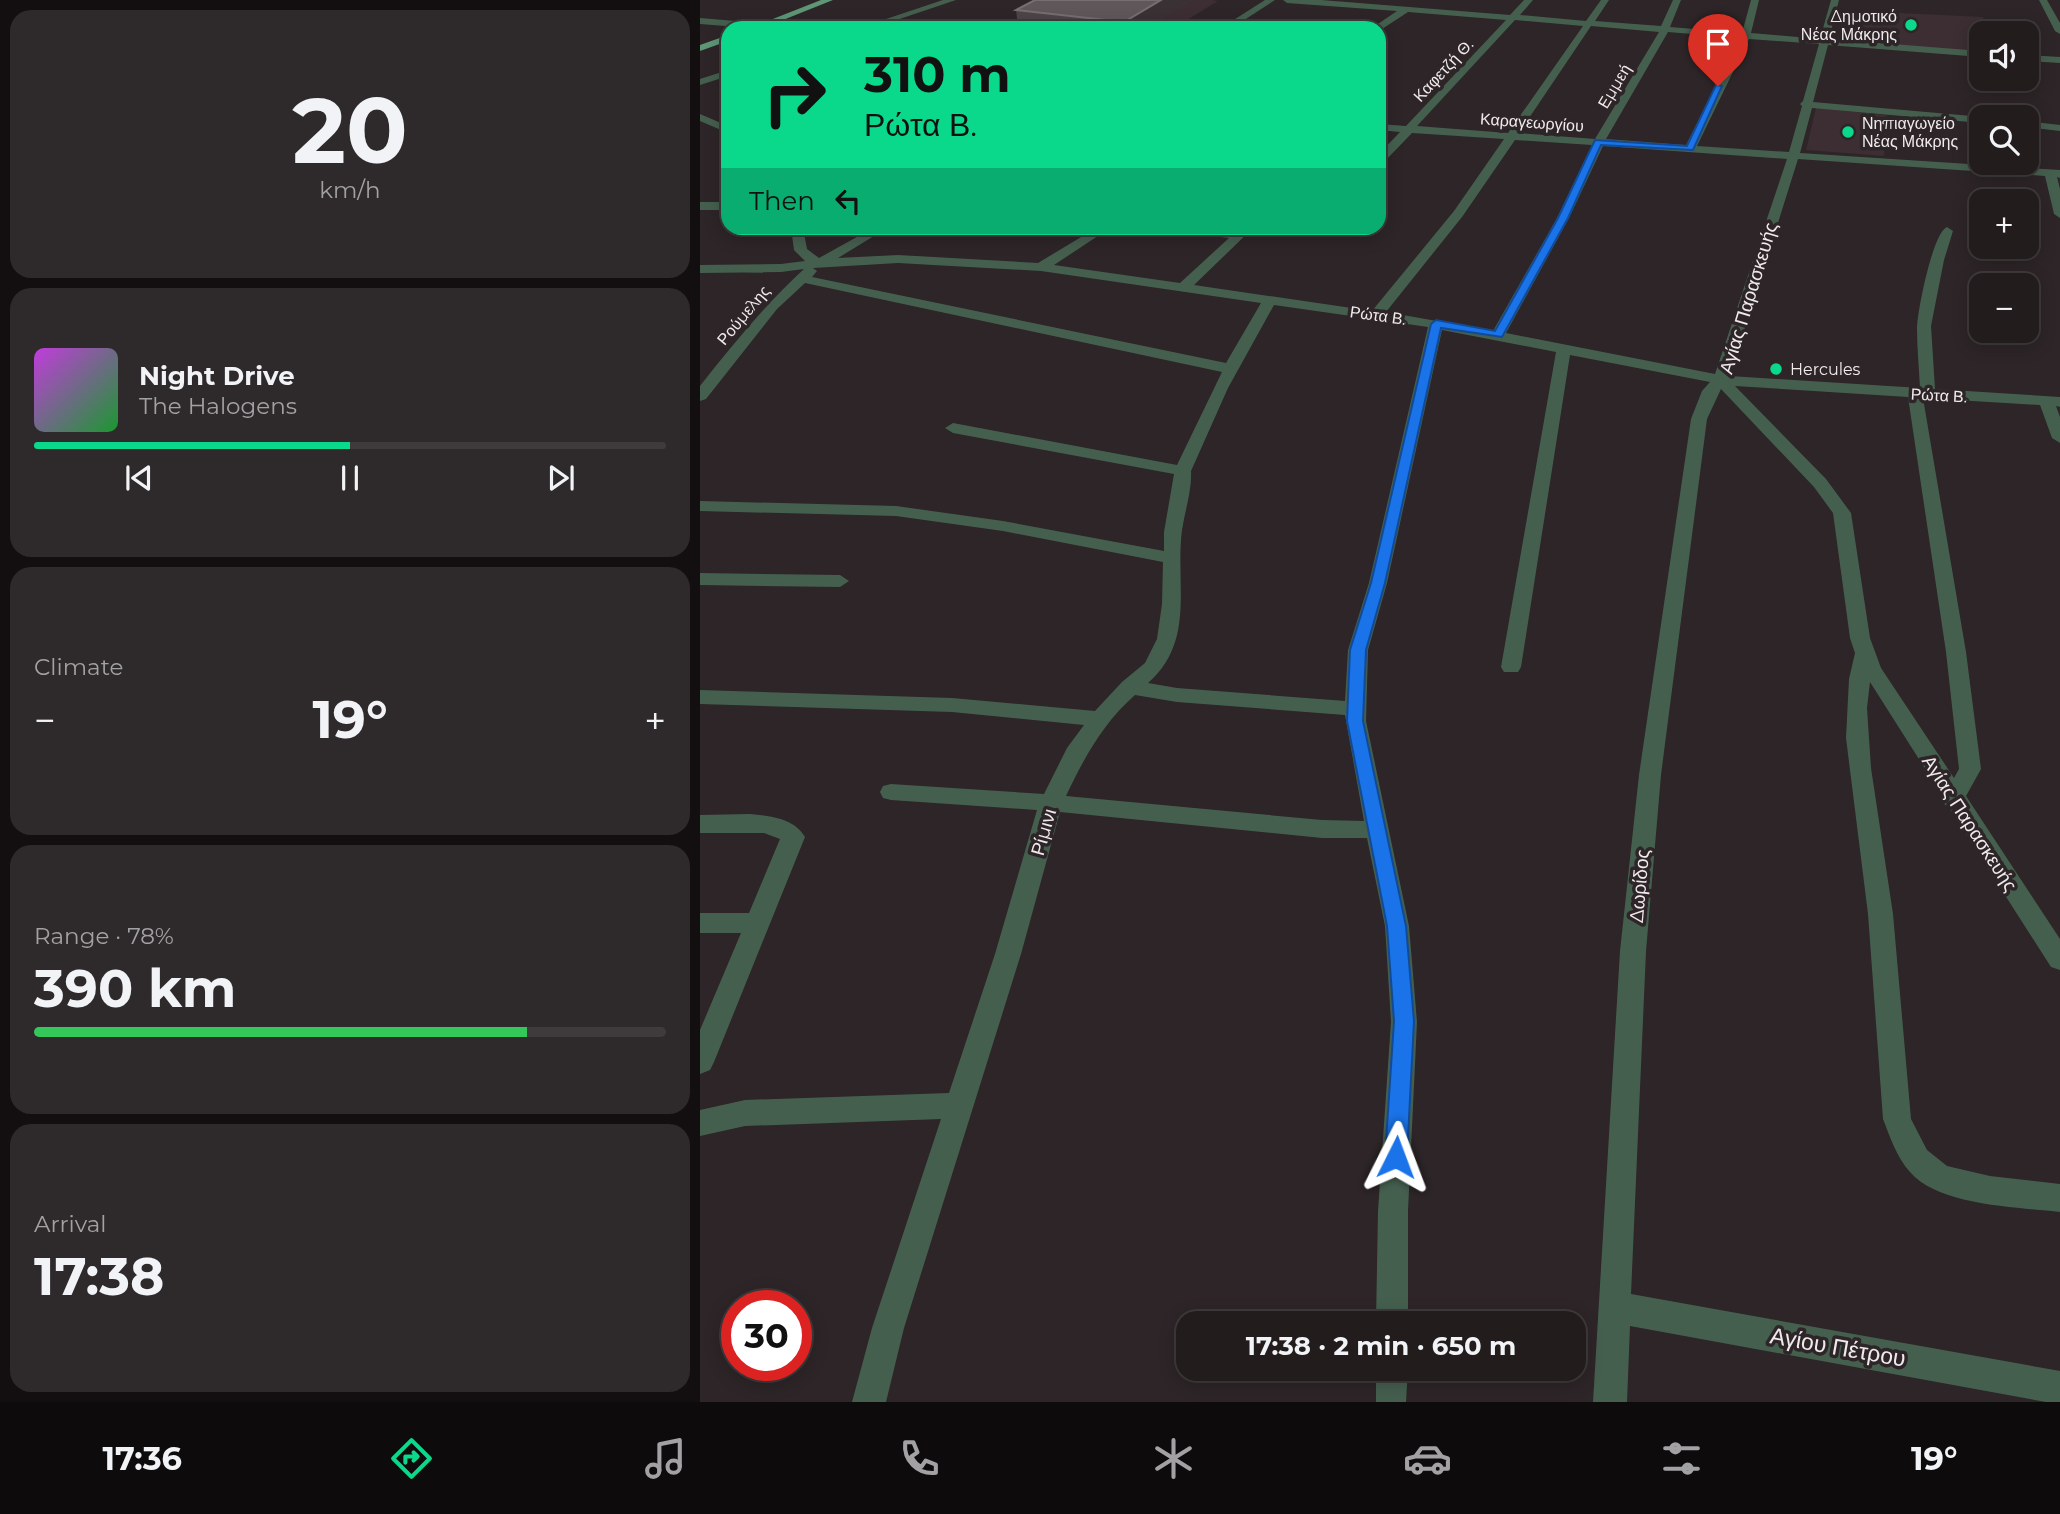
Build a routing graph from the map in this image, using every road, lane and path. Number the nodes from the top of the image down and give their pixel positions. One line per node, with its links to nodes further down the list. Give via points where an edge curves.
1 (830, 0): 14 (main road)
2 (952, 0): 15 (street)
3 (1271, 0): 16 (street)
4 (1287, 0): 11 (street)
5 (1529, 0): 12 (street, Καφετζή Θ.)
6 (1605, 0): 19 (street)
7 (1677, 0): 20 (street, Εμμεή)
8 (1755, 0): 22 (street)
9 (1835, 0): 24 (street, Αγίας Παρασκευής)
10 (2043, 0): 21 (street)
11 (1405, 10): 12 (street); 18 (street)
12 (1510, 20): 19 (street); 38 (street, Καφετζή Θ.)
13 (700, 21): 17 (street)
14 (773, 21)
15 (886, 21)
16 (1237, 21)
17 (721, 23)
18 (1386, 23)
19 (1589, 25): 20 (street); 39 (street)
20 (1664, 31): 22 (street); 40 (street, Εμμεή)
21 (2060, 31)
22 (1745, 37): 24 (street); 41 (street)
23 (721, 40): 25 (main road)
24 (1825, 43): 26 (street); 31 (street, Αγίας Παρασκευής)
25 (700, 48)
26 (1969, 53)
27 (2039, 59): 28 (street)
28 (2060, 60)
29 (721, 75): 30 (street)
30 (700, 82)
31 (1805, 104): 33 (street); 43 (street, Αγίας Παρασκευής)
32 (700, 117): 35 (street)
33 (1969, 119)
34 (2039, 126): 37 (street)
35 (721, 127)
36 (1386, 128): 38 (street, Καραγεωργίου)
37 (2060, 128)
38 (1408, 130): 39 (street, Καραγεωργίου); 42 (street, Καφετζή Θ.)
39 (1510, 136): 40 (street, Καραγεωργίου); 61 (street, via 1458,214)
40 (1598, 142): 41 (street, Καραγεωργίου); 63 (street, Εμμεή, via 1563,218)
41 (1690, 148): 43 (street, Καραγεωργίου)
42 (1386, 154)
43 (1794, 155): 44 (street, Καραγεωργίου); 66 (street, Αγίας Παρασκευής)
44 (2055, 173): 47 (street)
45 (700, 206): 46 (street)
46 (721, 206)
47 (2060, 214)
48 (1947, 231): 68 (street, via 1924,326)
49 (798, 235): 55 (street, via 801,250)
50 (867, 235): 53 (street, Ρούμελης)
51 (1093, 235): 56 (street)
52 (1239, 235): 59 (street)
53 (852, 243): 54 (street); 55 (street, Ρούμελης)
54 (898, 259): 55 (street, Ρώτα Β.); 56 (street, Ρώτα Β.)
55 (820, 263): 57 (street, Ρώτα Β.); 58 (street, Ρούμελης)
56 (1041, 267): 59 (street, Ρώτα Β.)
57 (700, 268)
58 (799, 278): 65 (street); 67 (street, Ρούμελης)
59 (1185, 286): 60 (street, Ρώτα Β.)
60 (1270, 299): 61 (street, Ρώτα Β.); 65 (street, Ρίμινι)
61 (1377, 314): 62 (street, Ρώτα Β.)
62 (1436, 324): 63 (street, Ρώτα Β.); 81 (street, via 1378,583 1358,650)
63 (1499, 335): 64 (street, Ρώτα Β.)
64 (1564, 348): 66 (street, Ρώτα Β.); 78 (street)
65 (1231, 369): 72 (street, Ρίμινι)
66 (1721, 380): 68 (street, Ρώτα Β.); 77 (street, Αγίας Παρασκευής, via 1820,483 1842,513 1860,638); 95 (street, Δωρίδος, via 1710,391 1699,419 1650,775 1633,951)
67 (701, 392)
68 (1922, 394): 69 (street, Ρώτα Β.); 84 (street, via 1970,769)
69 (2053, 402): 71 (street)
70 (953, 428): 72 (street)
71 (2060, 438)
72 (1183, 471): 74 (street, Ρίμινι)
73 (700, 506): 74 (street, via 919,514)
74 (1174, 558): 79 (street, Ρίμινι, via 1167,639 1154,667)
75 (700, 579): 76 (street)
76 (840, 581)
77 (1866, 651): 84 (street, Αγίας Παρασκευής, via 1882,687); 94 (street, via 1858,678 1856,730 1877,885 1897,1119 1910,1151 1928,1171 1959,1184)
78 (1511, 667)
79 (1129, 687): 81 (street); 82 (street, Ρίμινι)
80 (700, 697): 82 (street, via 952,705)
81 (1356, 709): 87 (street)
82 (1100, 719): 85 (street, Ρίμινι, via 1078,748)
83 (891, 792): 85 (street)
84 (1953, 799): 90 (street, Αγίας Παρασκευής)
85 (1051, 803): 87 (street); 92 (street, Ρίμινι)
86 (700, 824): 89 (street, via 775,824 793,837)
87 (1376, 830): 96 (street, via 1397,926 1404,1021)
88 (700, 923): 89 (street)
89 (757, 923): 91 (street)
90 (2060, 960)
91 (700, 1062)
92 (959, 1105): 93 (street, via 789,1110); 98 (street, Ρίμινι)
93 (700, 1123)
94 (2060, 1198)
95 (1615, 1307): 97 (street, Αγίου Πέτρου); 99 (street, Δωρίδος)
96 (1392, 1311)
97 (2060, 1388)
98 (869, 1402)
99 (1610, 1402)

